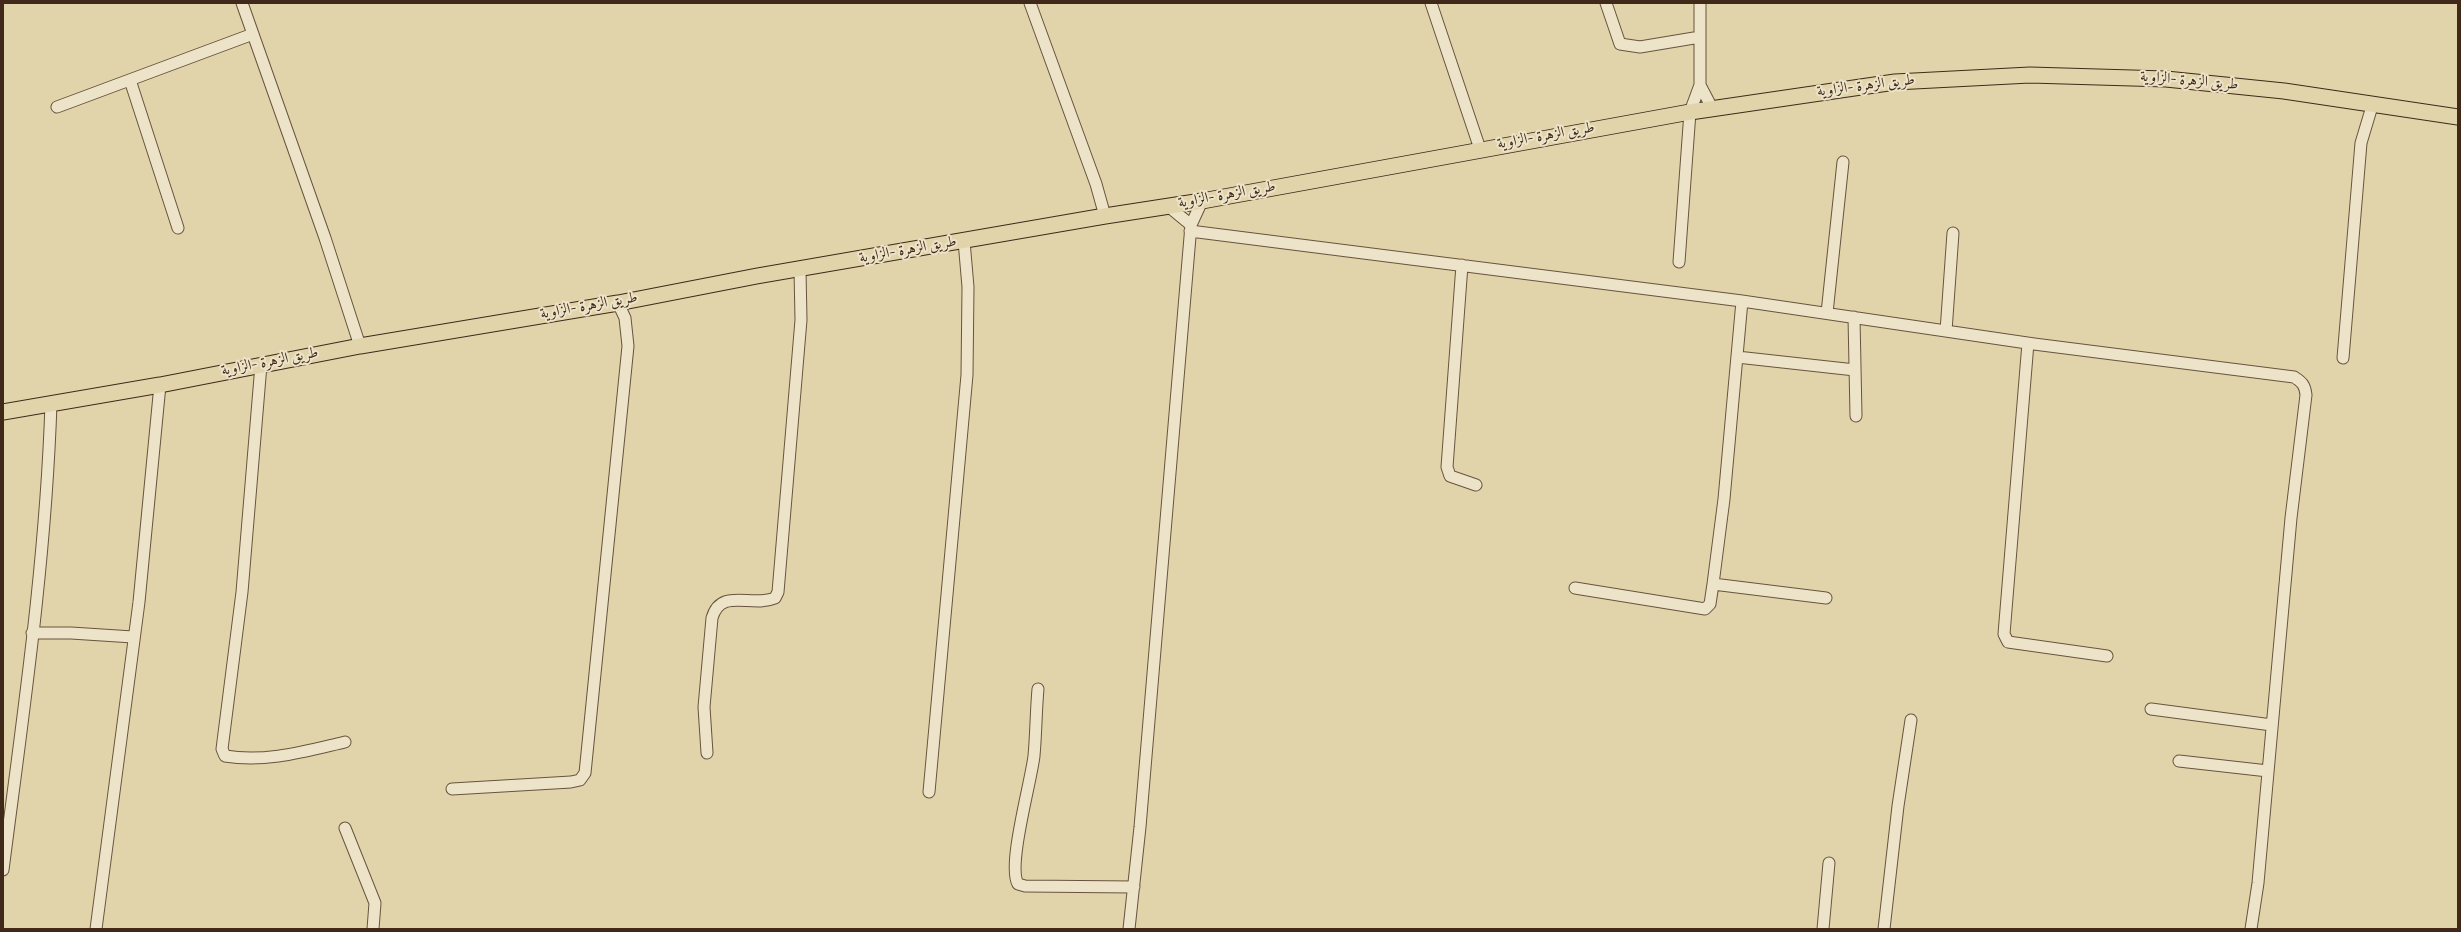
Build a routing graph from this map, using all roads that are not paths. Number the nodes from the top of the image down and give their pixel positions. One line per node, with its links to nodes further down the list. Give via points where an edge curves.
1 (242, 3): 6 (street)
2 (1030, 3): 19 (street, via 1096,184)
3 (1431, 3): 15 (street)
4 (1606, 3): 7 (street, via 1620,44 1640,47)
5 (1700, 3): 7 (street)
6 (253, 34): 8 (street); 33 (street)
7 (1700, 37): 9 (street)
8 (130, 80): 11 (street); 20 (street)
9 (1700, 85): 12 (street); 13 (street)
10 (2372, 103): 12 (main road, طريق الزهرة -الزاوية, via 2192,81 2030,75 1895,82); 14 (main road, طريق الزهرة -الزاوية); 35 (street, via 2361,143)
11 (57, 107)
12 (1712, 108): 13 (main road, طريق الزهرة -الزاوية)
13 (1690, 112): 15 (main road, طريق الزهرة -الزاوية); 24 (street)
14 (2458, 117)
15 (1480, 149): 17 (main road, طريق الزهرة -الزاوية)
16 (1843, 162): 29 (street)
17 (1202, 201): 18 (main road, طريق الزهرة -الزاوية); 21 (street)
18 (1168, 206): 19 (main road, طريق الزهرة -الزاوية); 21 (street)
19 (1105, 216): 23 (main road, طريق الزهرة -الزاوية)
20 (178, 228)
21 (1190, 228): 25 (street); 62 (street)
22 (1953, 233): 31 (street)
23 (964, 241): 26 (main road, طريق الزهرة -الزاوية); 58 (street, via 968,286 967,375)
24 (1678, 262)
25 (1462, 265): 27 (street); 42 (street, via 1447,468 1450,476)
26 (800, 270): 28 (main road, طريق الزهرة -الزاوية); 54 (street, via 801,320 778,592 775,598 768,601 729,601 721,602 715,607 704,707)
27 (1742, 301): 29 (street); 34 (street)
28 (618, 302): 33 (main road, طريق الزهرة -الزاوية); 57 (street, via 625,318 628,346 585,773 580,780 571,782)
29 (1827, 313): 30 (street)
30 (1854, 317): 31 (street); 37 (street)
31 (1946, 331): 32 (street)
32 (2028, 343): 48 (street, via 2004,634 2008,642); 52 (street, via 2294,377 2305,386)
33 (360, 346): 36 (main road, طريق الزهرة -الزاوية)
34 (1737, 357): 37 (street); 43 (street, via 1724,499)
35 (2343, 358)
36 (261, 365): 38 (main road, طريق الزهرة -الزاوية); 53 (street, via 242,592 222,749 225,756 277,757)
37 (1855, 370): 41 (street)
38 (160, 385): 39 (main road, طريق الزهرة -الزاوية); 47 (street)
39 (50, 403): 40 (main road, طريق الزهرة -الزاوية); 46 (street, via 49,462)
40 (3, 412)
41 (1856, 416)
42 (1476, 485)
43 (1713, 584): 44 (street, via 1710,604 1706,609); 45 (street)
44 (1575, 588)
45 (1826, 598)
46 (32, 633): 47 (street); 61 (street)
47 (133, 637): 63 (street, via 107,859)
48 (2107, 656)
49 (1038, 689): 62 (street, via 1034,757 1016,858 1015,878 1018,884 1025,886)
50 (2151, 709): 52 (street)
51 (1912, 720): 67 (street, via 1898,806)
52 (2272, 725): 56 (street)
53 (345, 742)
54 (706, 753)
55 (2179, 761): 56 (street)
56 (2268, 770): 68 (street)
57 (452, 789)
58 (929, 792)
59 (344, 828): 64 (street, via 375,903)
60 (1829, 863): 66 (street)
61 (3, 870)
62 (1134, 887): 65 (street)
63 (96, 929)
64 (373, 929)
65 (1129, 929)
66 (1823, 929)
67 (1884, 929)
68 (2251, 929)

